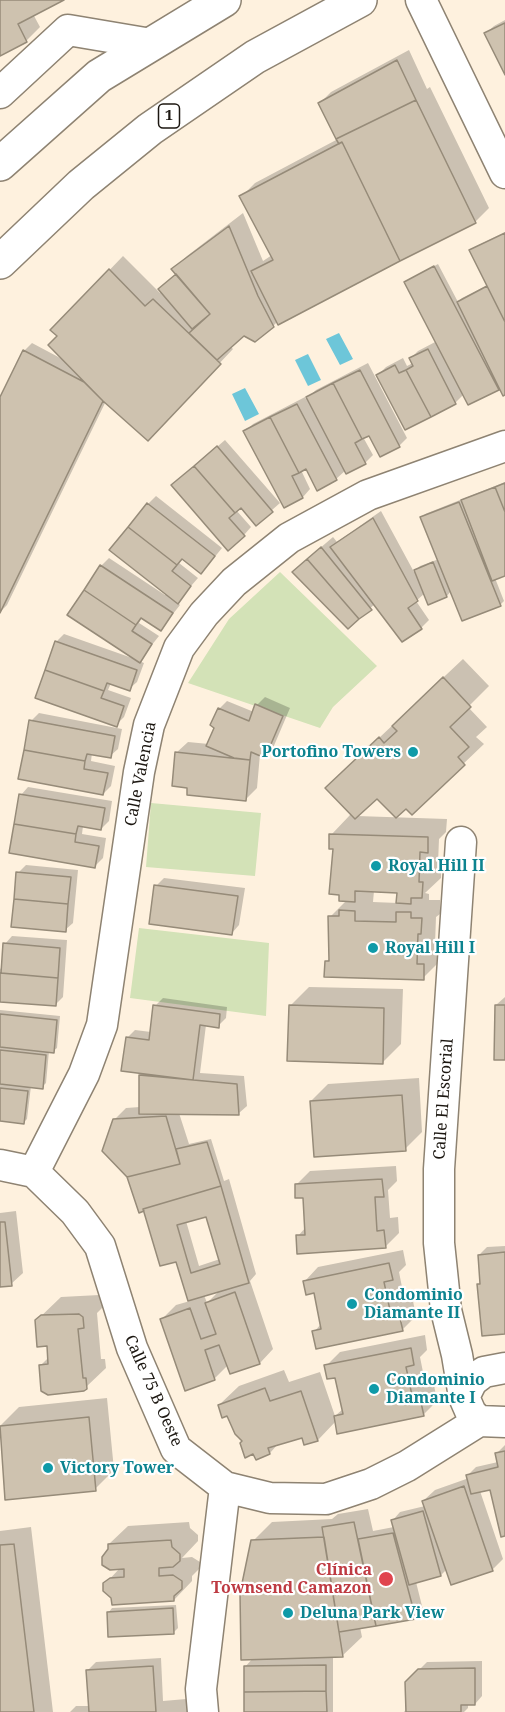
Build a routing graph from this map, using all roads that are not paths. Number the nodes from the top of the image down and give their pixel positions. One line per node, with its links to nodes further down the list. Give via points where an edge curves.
1 (224, 0): 4 (main road)
2 (360, 0): 8 (main road, 1, via 255,57 150,129 81,185)
3 (421, 0): 7 (street)
4 (151, 44): 5 (street, via 68,30); 6 (main road, via 99,76)
5 (0, 93)
6 (0, 164)
7 (505, 173)
8 (0, 262)
9 (505, 446): 12 (street, Calle Valencia, via 368,495 289,538 234,582 179,648 149,725 139,772 102,1025 84,1074)
10 (461, 842): 14 (street, Calle El Escorial, via 439,1169 439,1243 446,1310)
11 (0, 1165): 12 (street)
12 (34, 1173): 13 (street); 17 (street, Calle 75 B Oeste, via 75,1212 100,1246 132,1348 176,1449)
13 (0, 1180)
14 (458, 1355): 15 (street); 16 (street, Calle El Escorial)
15 (495, 1370): 16 (street, via 472,1381)
16 (483, 1414): 17 (street, Calle 75 B Oeste, via 407,1466 371,1484 326,1499 270,1498)
17 (225, 1487): 18 (street, via 201,1689)
18 (203, 1712)

